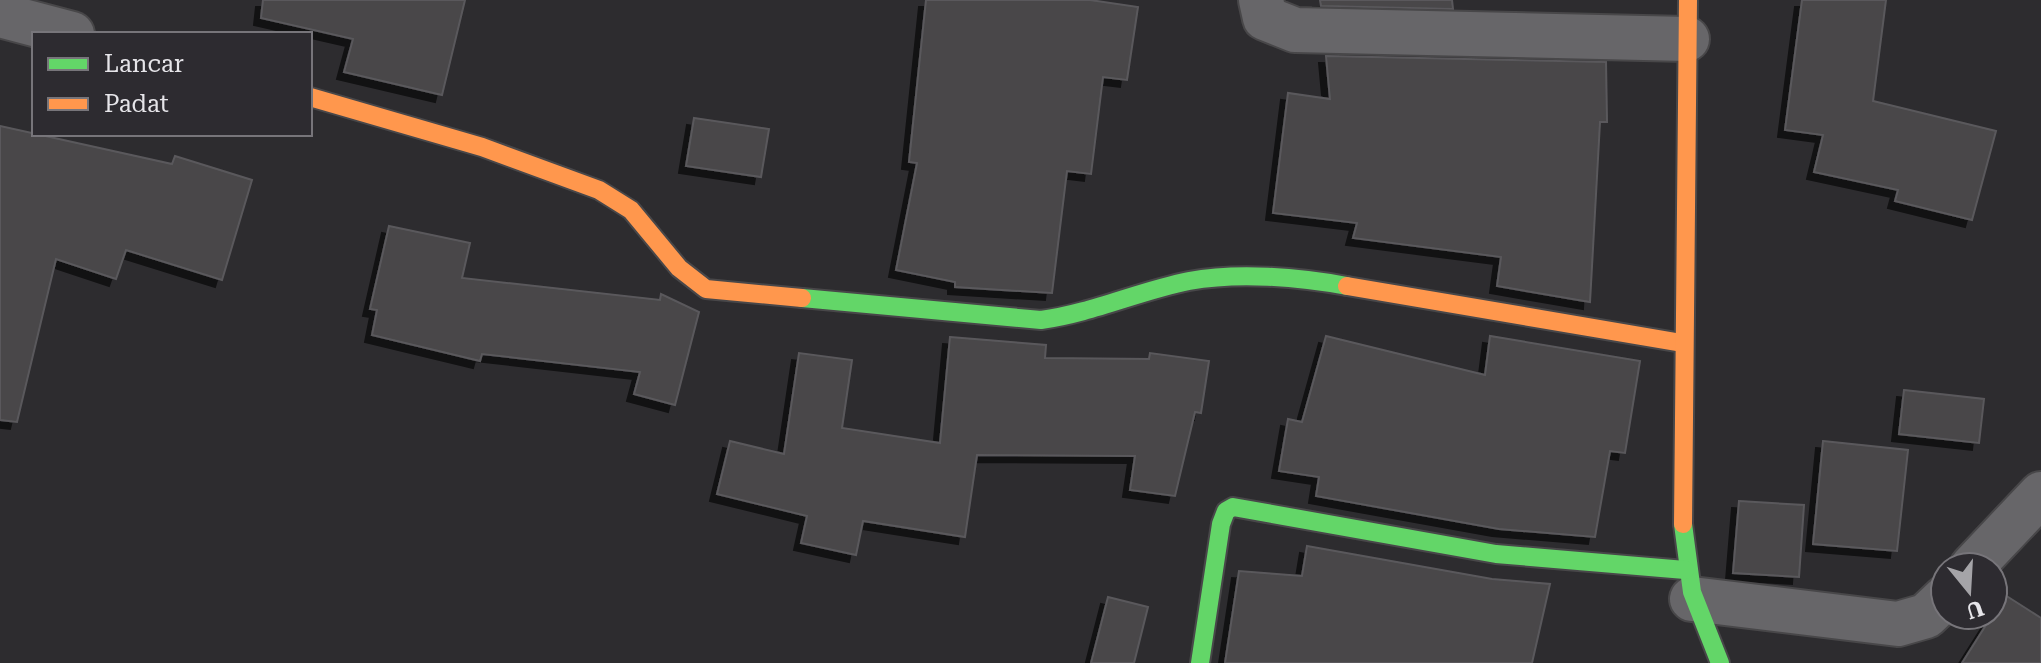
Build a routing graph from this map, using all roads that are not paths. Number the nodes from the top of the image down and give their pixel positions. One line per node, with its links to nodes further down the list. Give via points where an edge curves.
1 (1261, 0): 3 (street, via 1265,18 1295,30)
2 (0, 15): 4 (street)
3 (1688, 20): 6 (street)
4 (64, 32)
5 (312, 98): 6 (street, via 486,147 613,197 653,231 683,275 706,289 1041,320 1190,281 1270,278 1337,284)
6 (1682, 343): 9 (street)
7 (2041, 494): 8 (street)
8 (1987, 551)
9 (1688, 584): 10 (street, via 1898,624); 11 (street, via 1233,507 1221,524); 12 (street)
10 (1929, 613)
11 (1200, 663)
12 (1720, 663)

